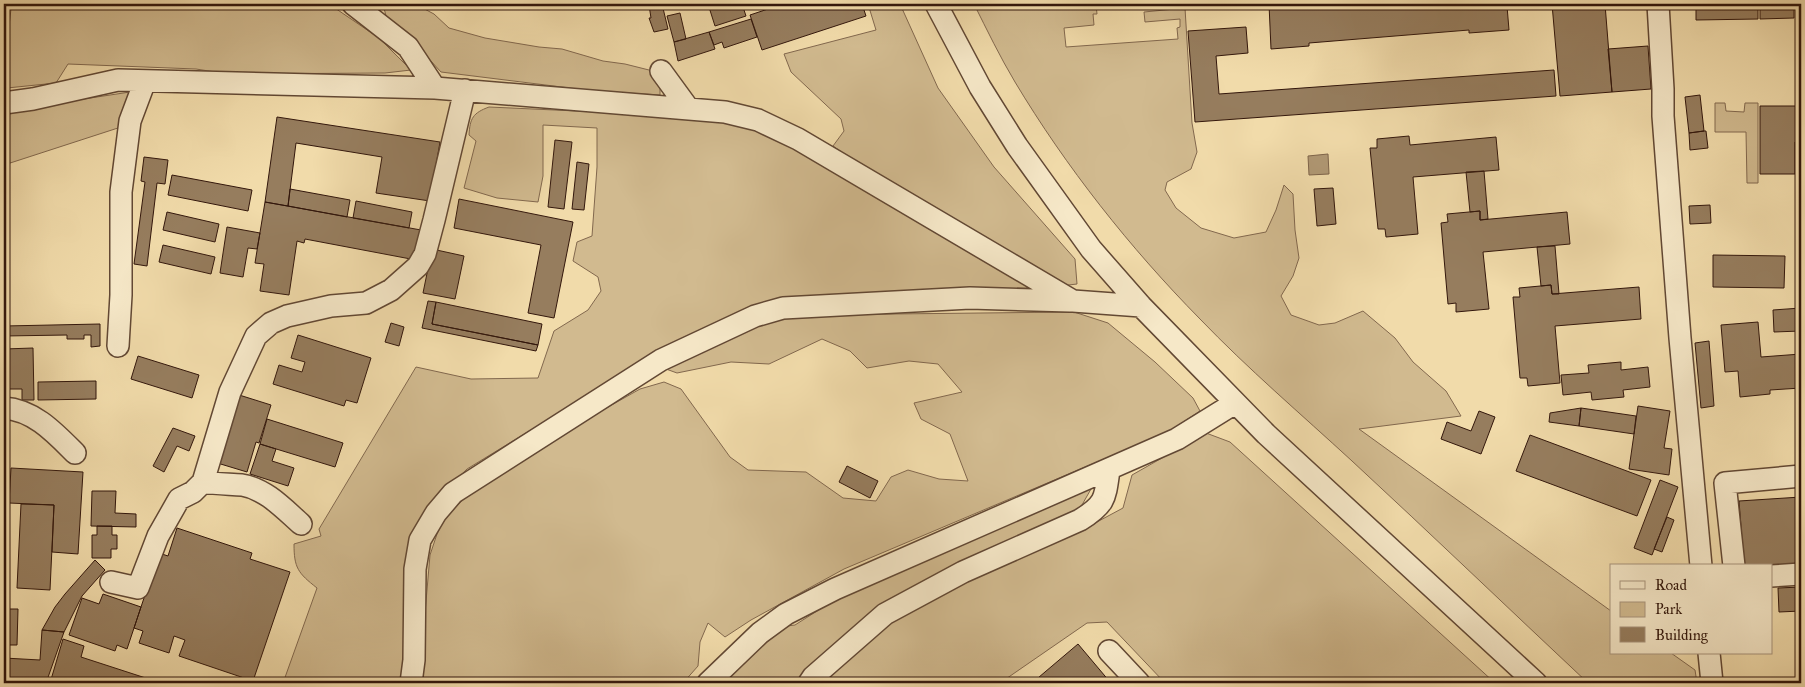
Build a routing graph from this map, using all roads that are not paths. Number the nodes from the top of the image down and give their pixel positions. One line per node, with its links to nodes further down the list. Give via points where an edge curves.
1 (353, 4): 6 (street, via 408,47)
2 (936, 4): 11 (street, via 980,87 1017,146 1091,249)
3 (1658, 4): 21 (street, via 1672,244)
4 (661, 71): 9 (street)
5 (145, 81): 6 (street); 8 (street, via 118,80); 12 (street, via 130,121 121,192)
6 (435, 88): 7 (street)
7 (465, 90): 9 (street); 18 (street, via 425,254 418,266 391,290 366,303 331,306 287,316 271,322 256,336 230,392)
8 (4, 103)
9 (688, 108): 10 (street, via 758,120 798,139)
10 (1073, 301): 11 (street); 29 (street, via 970,298 783,308 755,316 661,360 453,493 436,513 420,540 415,568)
11 (1141, 306): 13 (street)
12 (118, 346)
13 (1235, 403): 16 (street, via 1177,439); 33 (street)
14 (4, 408): 15 (street, via 26,414 50,428)
15 (75, 453)
16 (1110, 470): 30 (street, via 835,589 786,614 760,633); 31 (street, via 1105,498 1096,510 963,572 885,614)
17 (1801, 476): 20 (street, via 1725,483)
18 (203, 482): 19 (street, via 260,491); 26 (street, via 179,499 158,536 138,588)
19 (301, 524)
20 (1730, 531): 21 (street); 23 (street)
21 (1698, 536): 22 (street)
22 (1701, 564)
23 (1734, 564)
24 (1801, 574): 25 (street)
25 (1772, 576)
26 (111, 582)
27 (1109, 651): 32 (street)
28 (1710, 654): 34 (street)
29 (411, 683)
30 (708, 683)
31 (809, 683)
32 (1139, 683)
33 (1536, 683)
34 (1712, 683)

